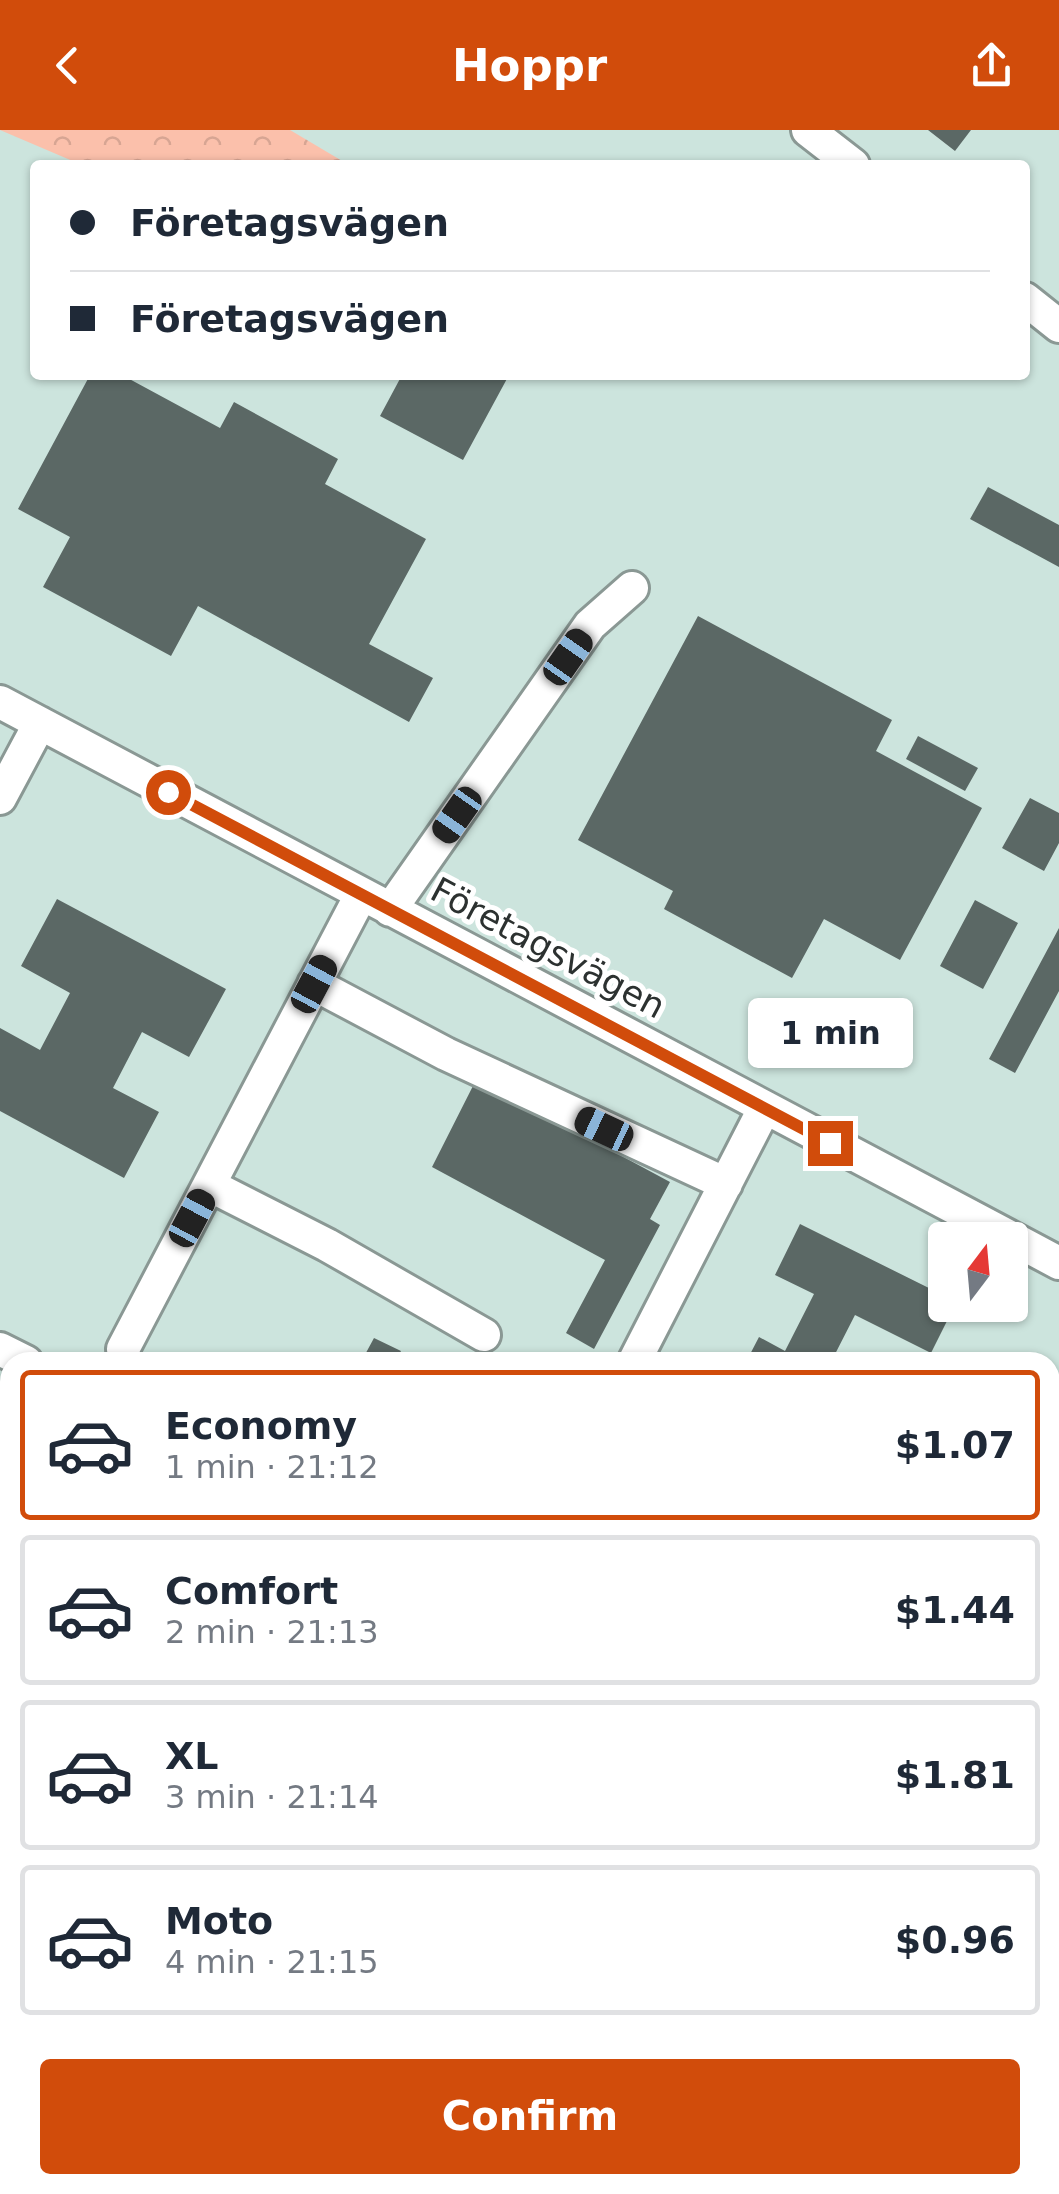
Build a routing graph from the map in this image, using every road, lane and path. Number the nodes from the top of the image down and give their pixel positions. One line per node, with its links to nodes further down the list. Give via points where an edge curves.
1 (808, 130): 2 (street)
2 (847, 160)
3 (632, 588): 7 (street, via 590,626)
4 (0, 702): 5 (street, Företagsvägen)
5 (40, 724): 6 (street); 7 (street, Företagsvägen)
6 (0, 798)
7 (376, 902): 8 (street); 9 (street, Företagsvägen)
8 (314, 984): 10 (street, via 446,1054); 11 (street)
9 (764, 1109): 10 (street); 12 (street, Företagsvägen)
10 (726, 1184): 15 (street)
11 (209, 1186): 13 (street); 14 (street)
12 (1059, 1263)
13 (484, 1334)
14 (123, 1349)
15 (639, 1352)

